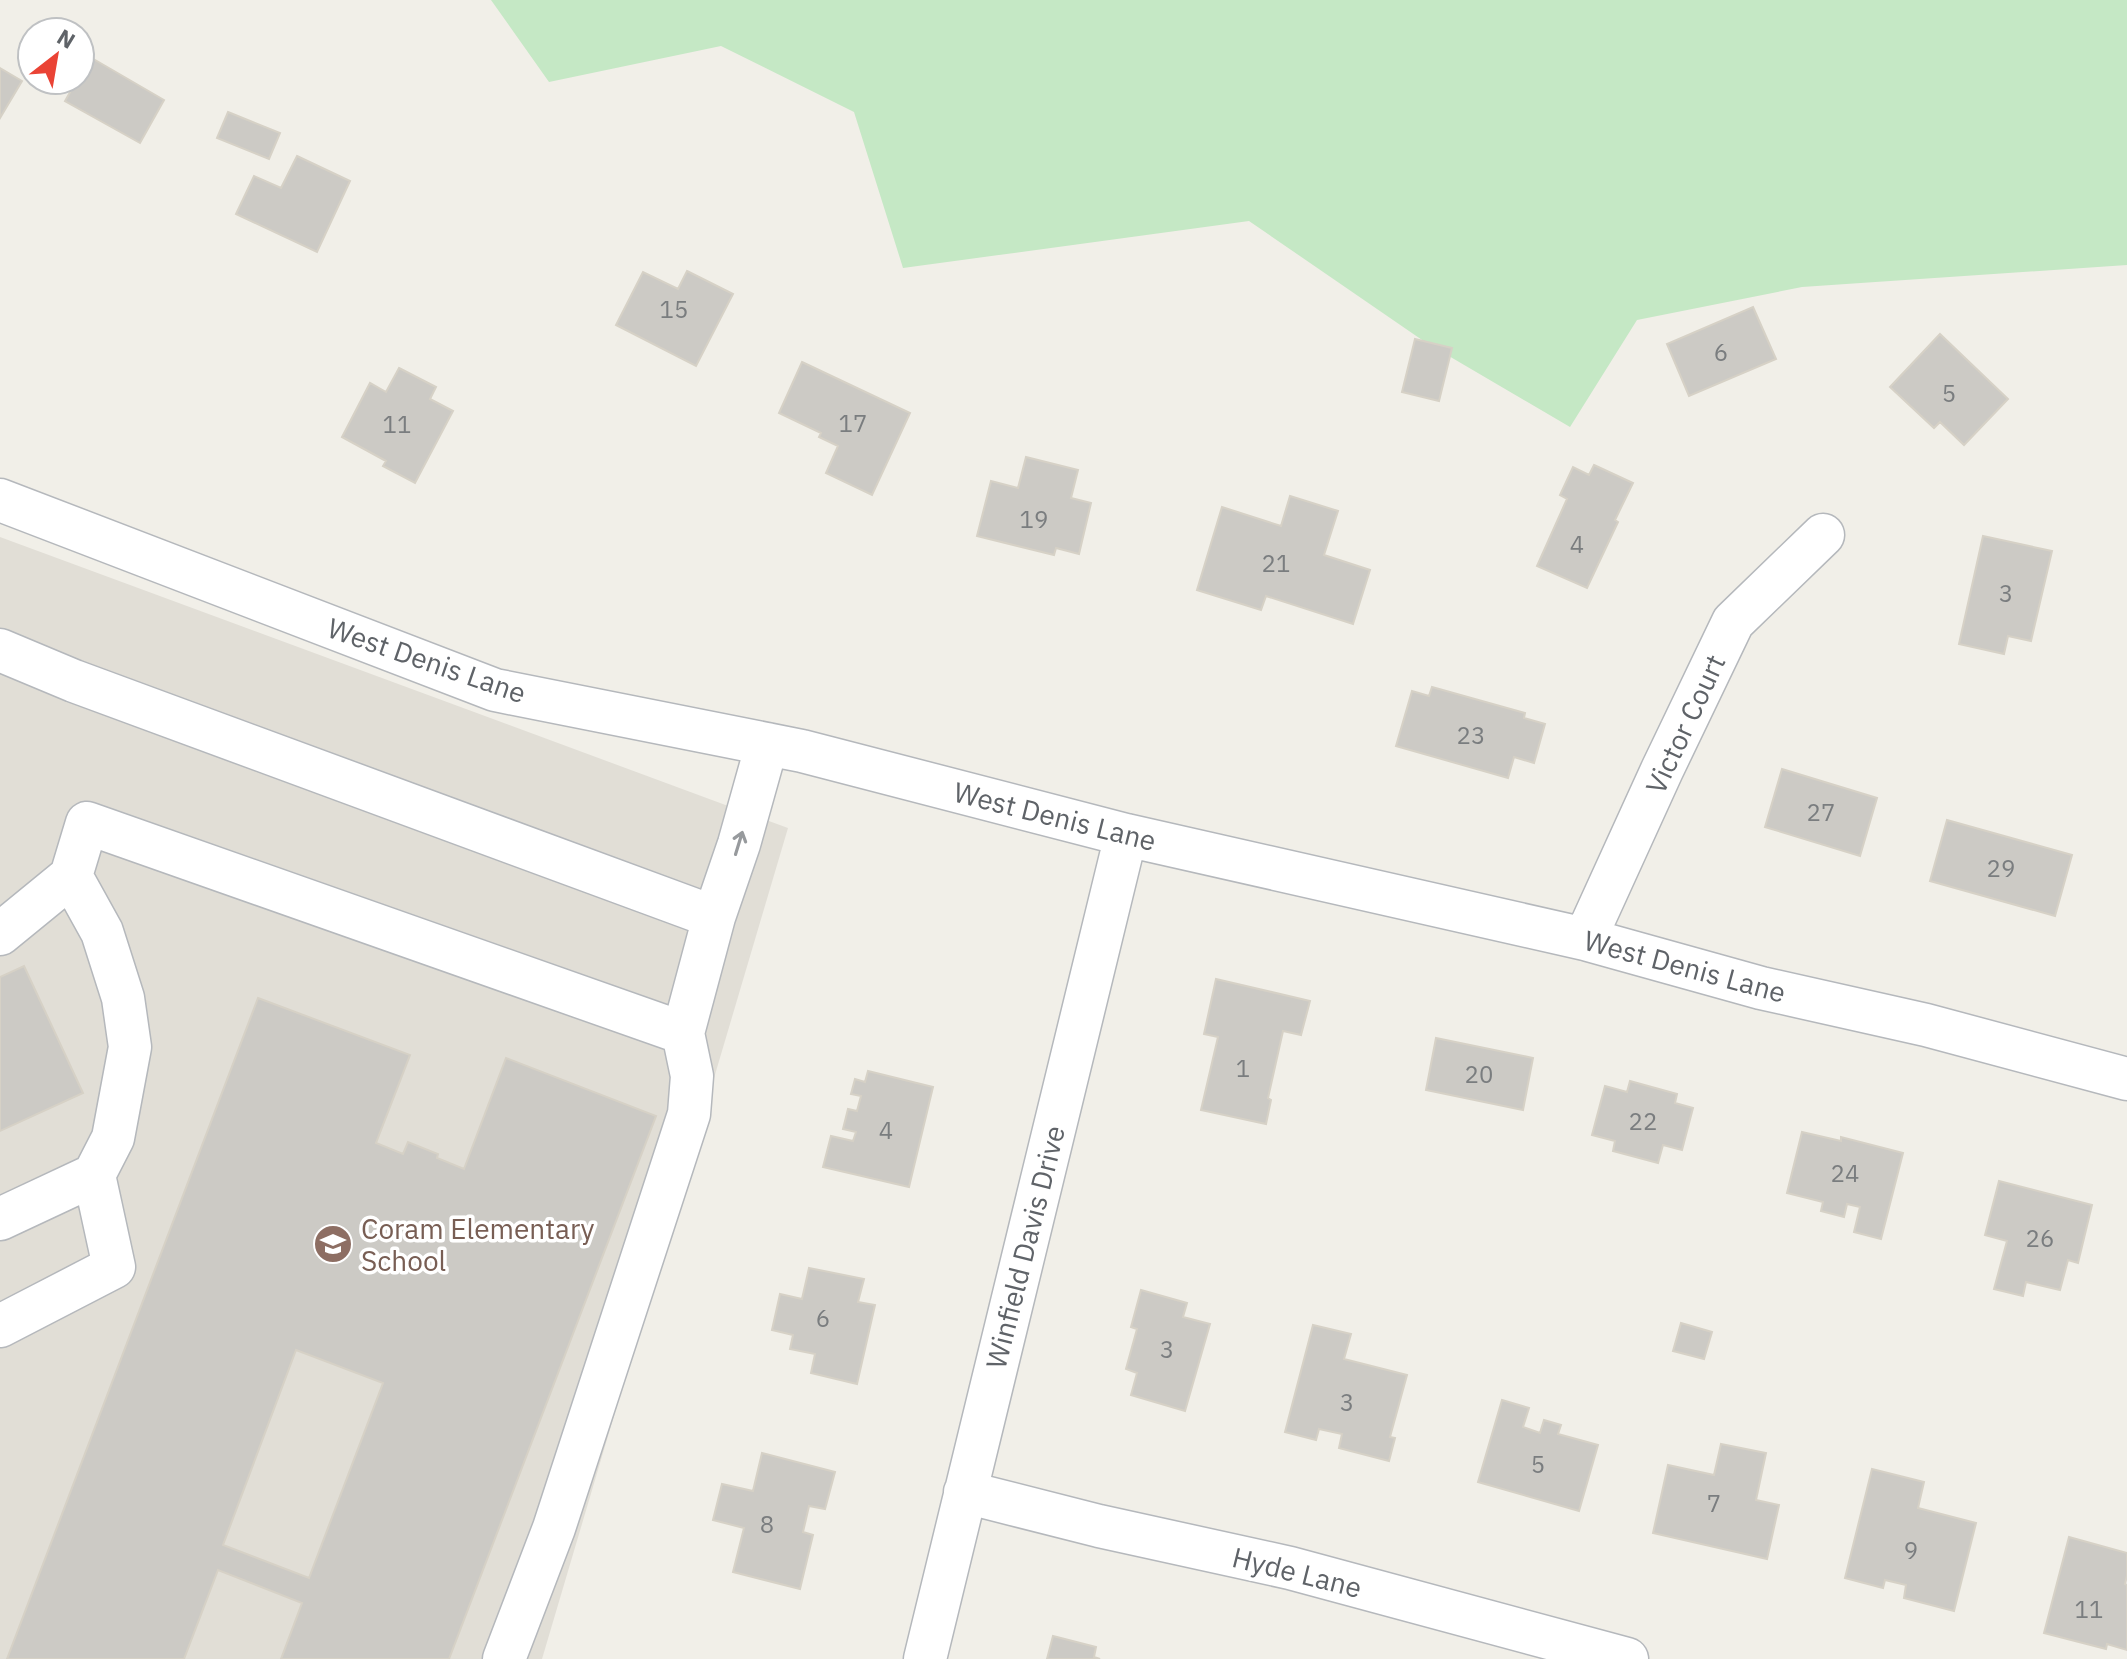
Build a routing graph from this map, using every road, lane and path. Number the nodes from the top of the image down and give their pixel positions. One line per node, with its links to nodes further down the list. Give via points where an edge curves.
1 (0, 500): 4 (street, West Denis Lane, via 495,690)
2 (1823, 535): 9 (street, Victor Court, via 1733,622)
3 (0, 650): 7 (street)
4 (767, 744): 5 (street, West Denis Lane); 7 (street, one-way to 4)
5 (1126, 835): 9 (street, West Denis Lane); 15 (street, Winfield Davis Drive)
6 (71, 876): 8 (street); 10 (street, via 87,823); 12 (street, via 102,932 123,998 130,1047 113,1138)
7 (714, 917): 10 (street)
8 (0, 934)
9 (1585, 939): 11 (street, West Denis Lane)
10 (683, 1033): 16 (street, via 692,1076 689,1114 554,1528)
11 (2127, 1079)
12 (94, 1175): 13 (street); 14 (street, via 114,1267)
13 (0, 1219)
14 (0, 1326)
15 (965, 1492): 17 (street, Winfield Davis Drive); 18 (street, Hyde Lane, via 1290,1568)
16 (504, 1659)
17 (925, 1659)
18 (1627, 1659)

